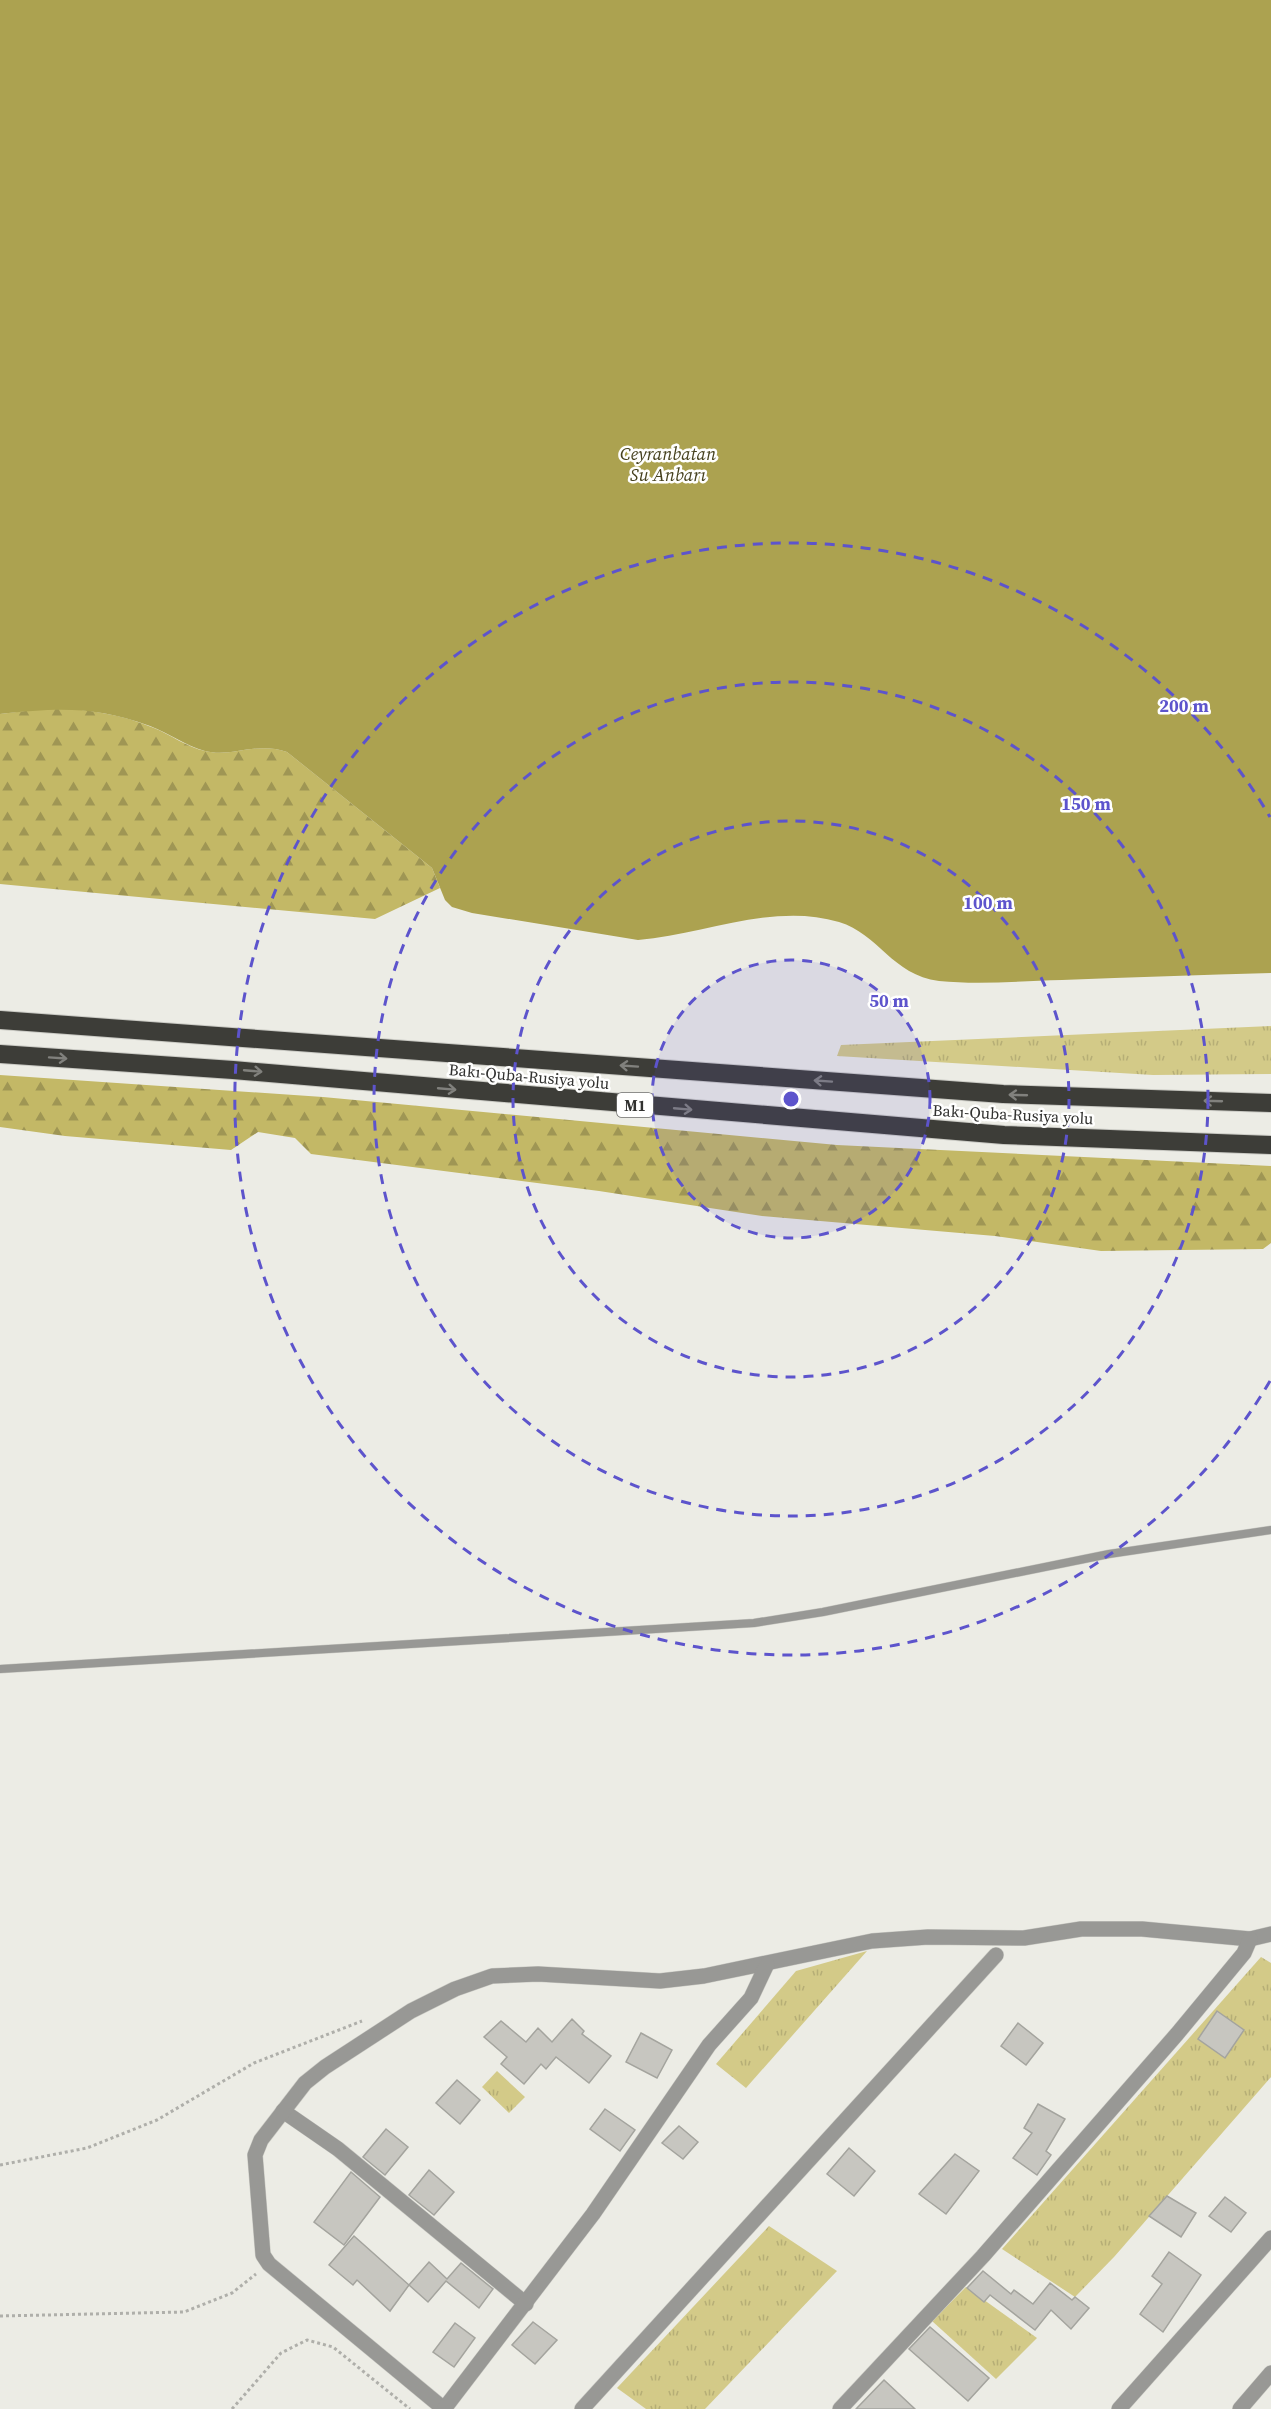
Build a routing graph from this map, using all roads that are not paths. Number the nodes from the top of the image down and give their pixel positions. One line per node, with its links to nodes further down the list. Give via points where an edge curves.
1 (0, 1020): 3 (highway, Bakı-Quba-Rusiya yolu, one-way to 1, via 1003,1094)
2 (0, 1054): 4 (highway, Bakı-Quba-Rusiya yolu / M1, one-way to 4, via 1004,1135)
3 (1271, 1103)
4 (1271, 1145)
5 (1271, 1530): 6 (lane, via 1109,1554 754,1623)
6 (0, 1669)
7 (1271, 1934): 8 (street)
8 (1250, 1939): 10 (street, via 1142,1929 1082,1929 1024,1938 872,1941); 17 (street, via 1238,1960 1178,2034 982,2256)
9 (996, 1955): 16 (street)
10 (767, 1964): 11 (street, via 660,1981 538,1974 492,1976 411,2011 305,2083); 13 (street, via 751,1998 709,2045)
11 (283, 2111): 13 (street, via 338,2149); 15 (street, via 255,2155 263,2255)
12 (1271, 2238): 18 (street)
13 (526, 2304): 15 (street)
14 (1271, 2373): 19 (street)
15 (444, 2409)
16 (582, 2409)
17 (840, 2409)
18 (1119, 2409)
19 (1240, 2409)

